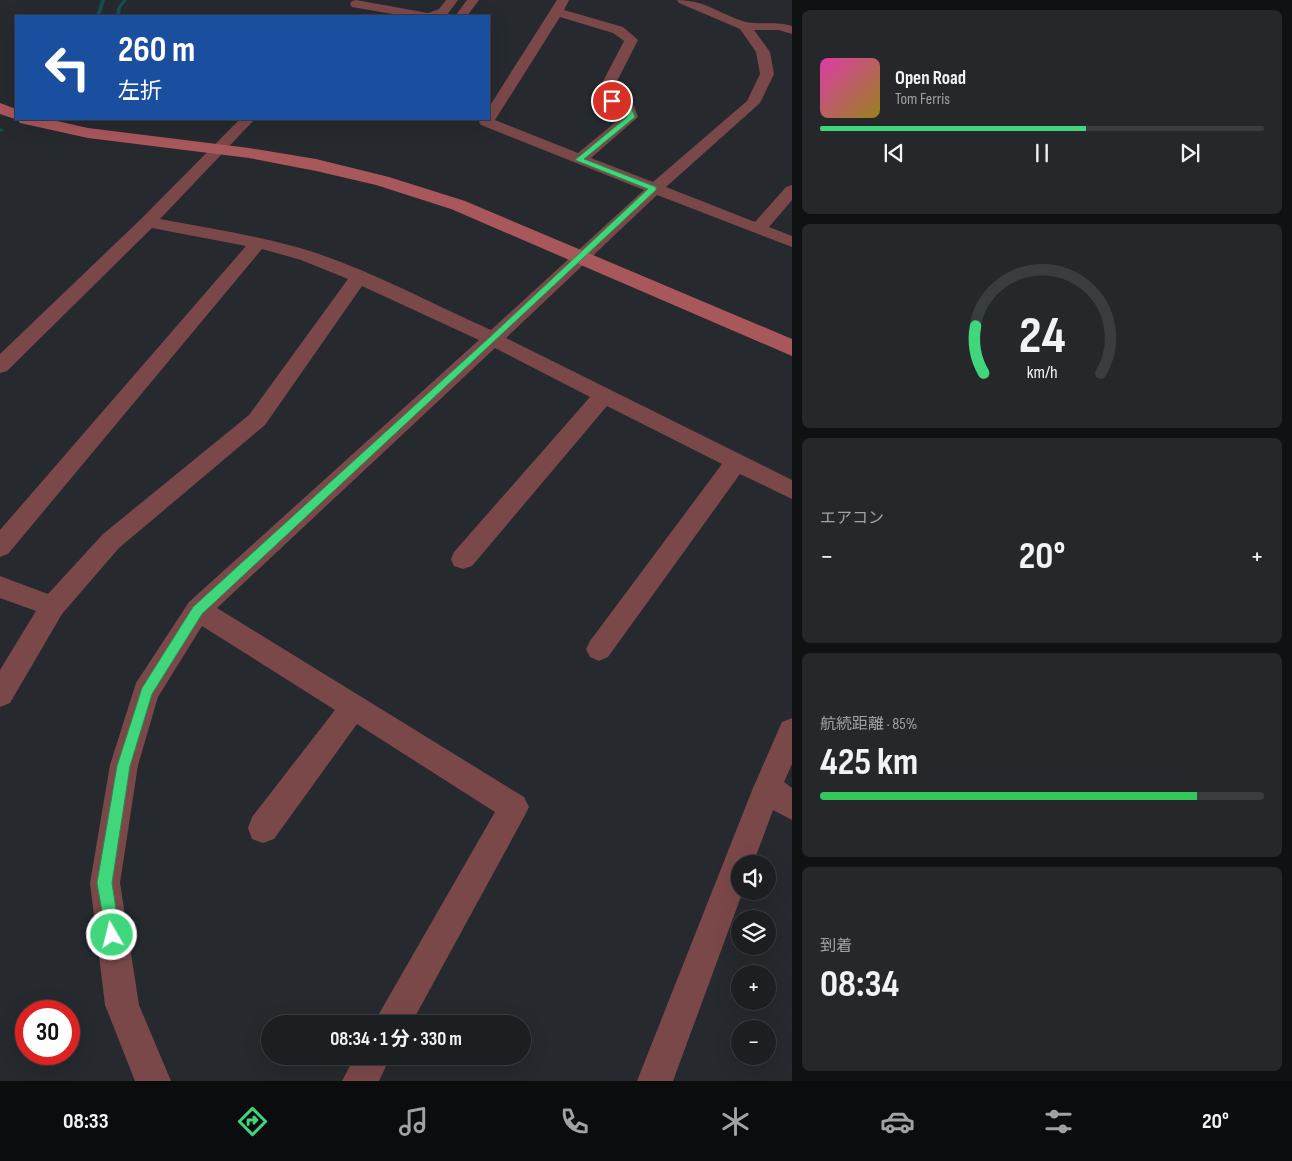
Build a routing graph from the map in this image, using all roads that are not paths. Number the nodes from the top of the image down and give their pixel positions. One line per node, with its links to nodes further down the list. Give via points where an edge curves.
1 (452, 0): 7 (street, via 443,12)
2 (473, 0): 8 (street)
3 (683, 0): 9 (street)
4 (355, 5): 6 (street)
5 (560, 6): 13 (street); 18 (street, via 618,30 631,40 605,91 612,101 628,108 631,117)
6 (418, 15)
7 (435, 15)
8 (462, 15)
9 (745, 26): 10 (street, via 780,26); 19 (street, via 763,52 767,74 753,103)
10 (792, 30)
11 (0, 108): 12 (street)
12 (15, 115)
13 (490, 117)
14 (30, 120): 17 (street, via 88,133)
15 (247, 120): 17 (street)
16 (488, 120): 18 (street)
17 (221, 148): 21 (street); 25 (street, via 382,181 458,205)
18 (579, 160): 19 (street)
19 (654, 189): 22 (street); 25 (street)
20 (792, 190): 22 (street)
21 (148, 222): 24 (street); 29 (street)
22 (758, 229): 23 (street)
23 (792, 242)
24 (258, 243): 26 (street, via 307,256); 33 (street)
25 (580, 256): 27 (street); 28 (street)
26 (359, 277): 27 (street); 36 (street, via 257,420 111,541)
27 (493, 339): 30 (street); 37 (street)
28 (792, 348)
29 (0, 366)
30 (604, 396): 31 (street); 34 (street)
31 (736, 462): 32 (street); 38 (street)
32 (792, 490)
33 (0, 547)
34 (463, 559)
35 (0, 587): 36 (street)
36 (53, 606): 39 (street)
37 (198, 610): 40 (street); 47 (street, via 146,692 124,766 104,883 122,1004)
38 (599, 648)
39 (0, 694)
40 (353, 708): 44 (street); 45 (street, via 514,807)
41 (792, 731): 42 (street)
42 (766, 788): 43 (street); 49 (street)
43 (792, 805)
44 (263, 828)
45 (397, 1015)
46 (369, 1065): 48 (street)
47 (153, 1081)
48 (360, 1081)
49 (655, 1081)

